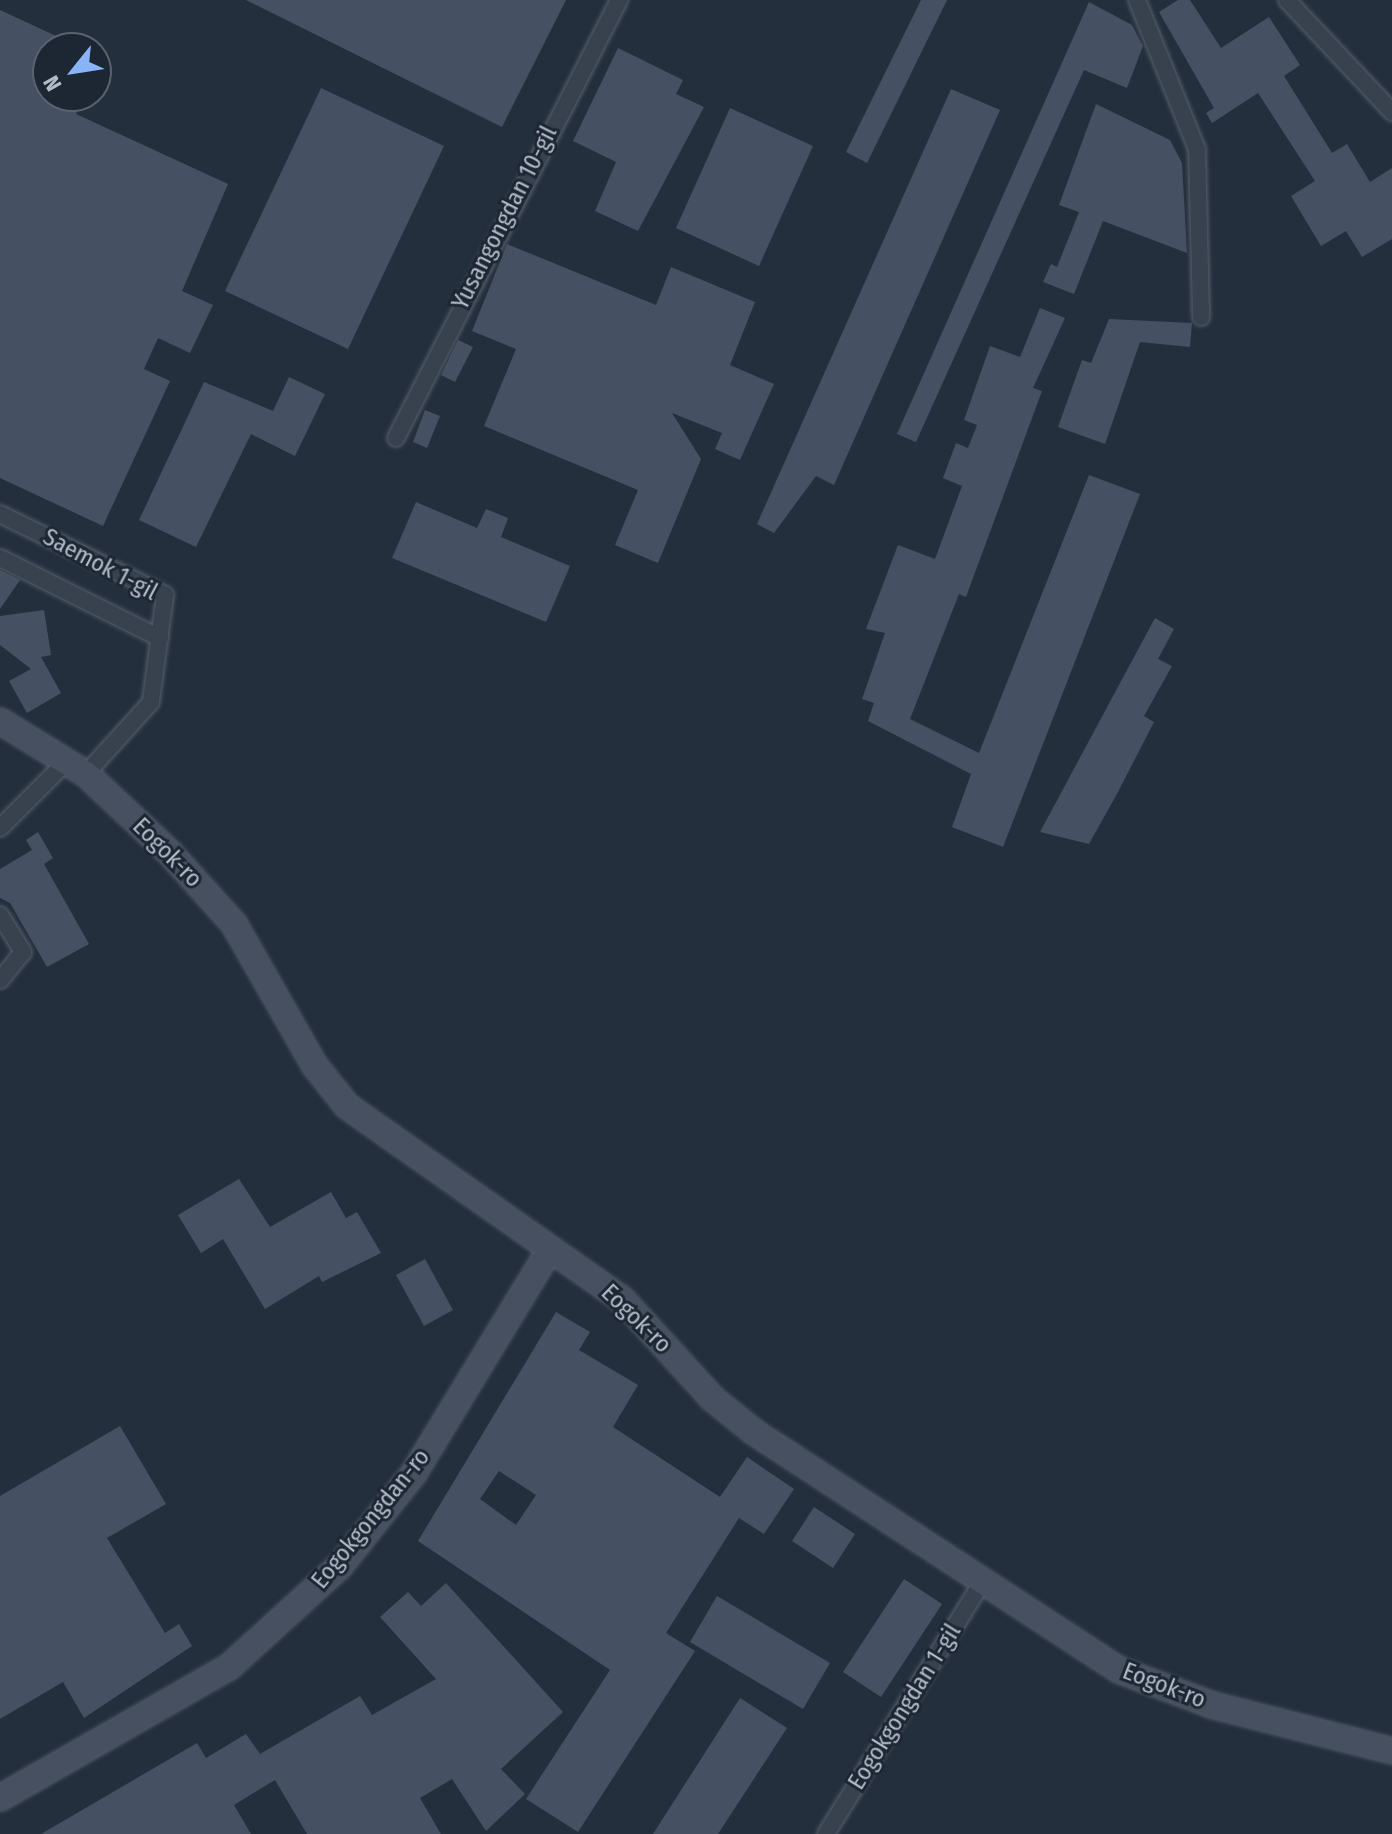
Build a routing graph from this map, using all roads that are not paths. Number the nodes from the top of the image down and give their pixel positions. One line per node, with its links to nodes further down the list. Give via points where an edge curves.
1 (619, 0): 6 (street, Yusangongdan 10-gil)
2 (1137, 0): 5 (street, via 1197,149)
3 (1287, 0): 4 (street)
4 (1392, 112)
5 (1201, 317)
6 (396, 438)
7 (0, 514): 9 (street, Saemok 1-gil, via 165,595)
8 (0, 558): 9 (street, Saemok 1-gil)
9 (160, 638): 11 (street, Saemok 1-gil, via 151,702)
10 (0, 721): 11 (street, Eogok-ro)
11 (76, 768): 12 (street, Saemok 1-gil); 15 (street, Eogok-ro, via 234,924 315,1066 347,1106)
12 (0, 828)
13 (0, 915): 14 (street, via 23,952)
14 (0, 980)
15 (550, 1249): 16 (street, Eogok-ro, via 622,1299 713,1399 754,1432); 18 (street, Eogokgongdan-ro, via 414,1473 340,1566 229,1667)
16 (984, 1579): 17 (street, Eogok-ro, via 1119,1670 1163,1690); 19 (street, Eogokgongdan 1-gil)
17 (1392, 1751)
18 (0, 1798)
19 (826, 1834)

